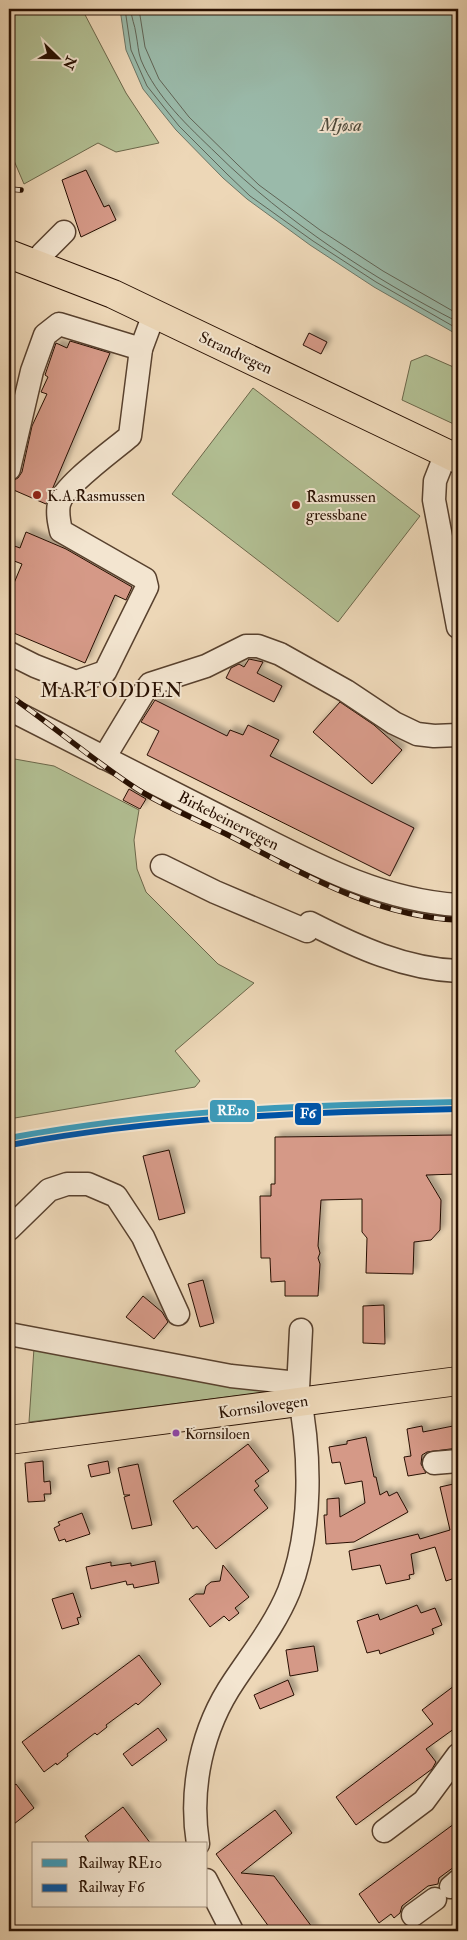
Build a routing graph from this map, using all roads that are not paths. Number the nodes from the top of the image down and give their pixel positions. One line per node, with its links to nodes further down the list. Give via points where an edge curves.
1 (64, 232): 3 (street, via 42,254)
2 (9, 254): 3 (main road, Strandvegen)
3 (39, 264): 4 (main road, Strandvegen)
4 (154, 314): 5 (street); 6 (main road, Strandvegen)
5 (141, 349): 7 (street, via 59,324 45,335 32,371); 9 (street, via 130,436 70,487 59,502 58,519 61,531 145,579 147,588 105,672 76,682)
6 (452, 456): 8 (street, via 435,481 434,500)
7 (9, 469)
8 (458, 626)
9 (9, 653)
10 (9, 708): 12 (street, Birkebeinervegen)
11 (458, 735): 12 (street, via 417,734 280,654 258,646 246,646 206,666 150,684)
12 (104, 758): 14 (street, Birkebeinervegen, via 368,887 418,901)
13 (162, 866): 15 (street, via 215,892 389,959 420,967)
14 (458, 905)
15 (458, 971)
16 (9, 1229): 17 (street, via 49,1190 67,1184 88,1184 116,1196 143,1237)
17 (178, 1314)
18 (301, 1330): 21 (street, Kornsilovegen)
19 (9, 1334): 21 (street, via 231,1376 288,1382)
20 (458, 1381): 21 (main road, Kornsilovegen)
21 (300, 1395): 22 (main road, Kornsilovegen); 27 (street, via 308,1479 297,1563 289,1590 272,1626 229,1688 208,1731 196,1781)
22 (9, 1440)
23 (458, 1461): 24 (street)
24 (434, 1463)
25 (458, 1755): 26 (street, via 424,1801)
26 (384, 1831)
27 (198, 1842)
28 (208, 1884): 31 (street)
29 (448, 1889): 30 (street)
30 (413, 1915)
31 (232, 1931)

